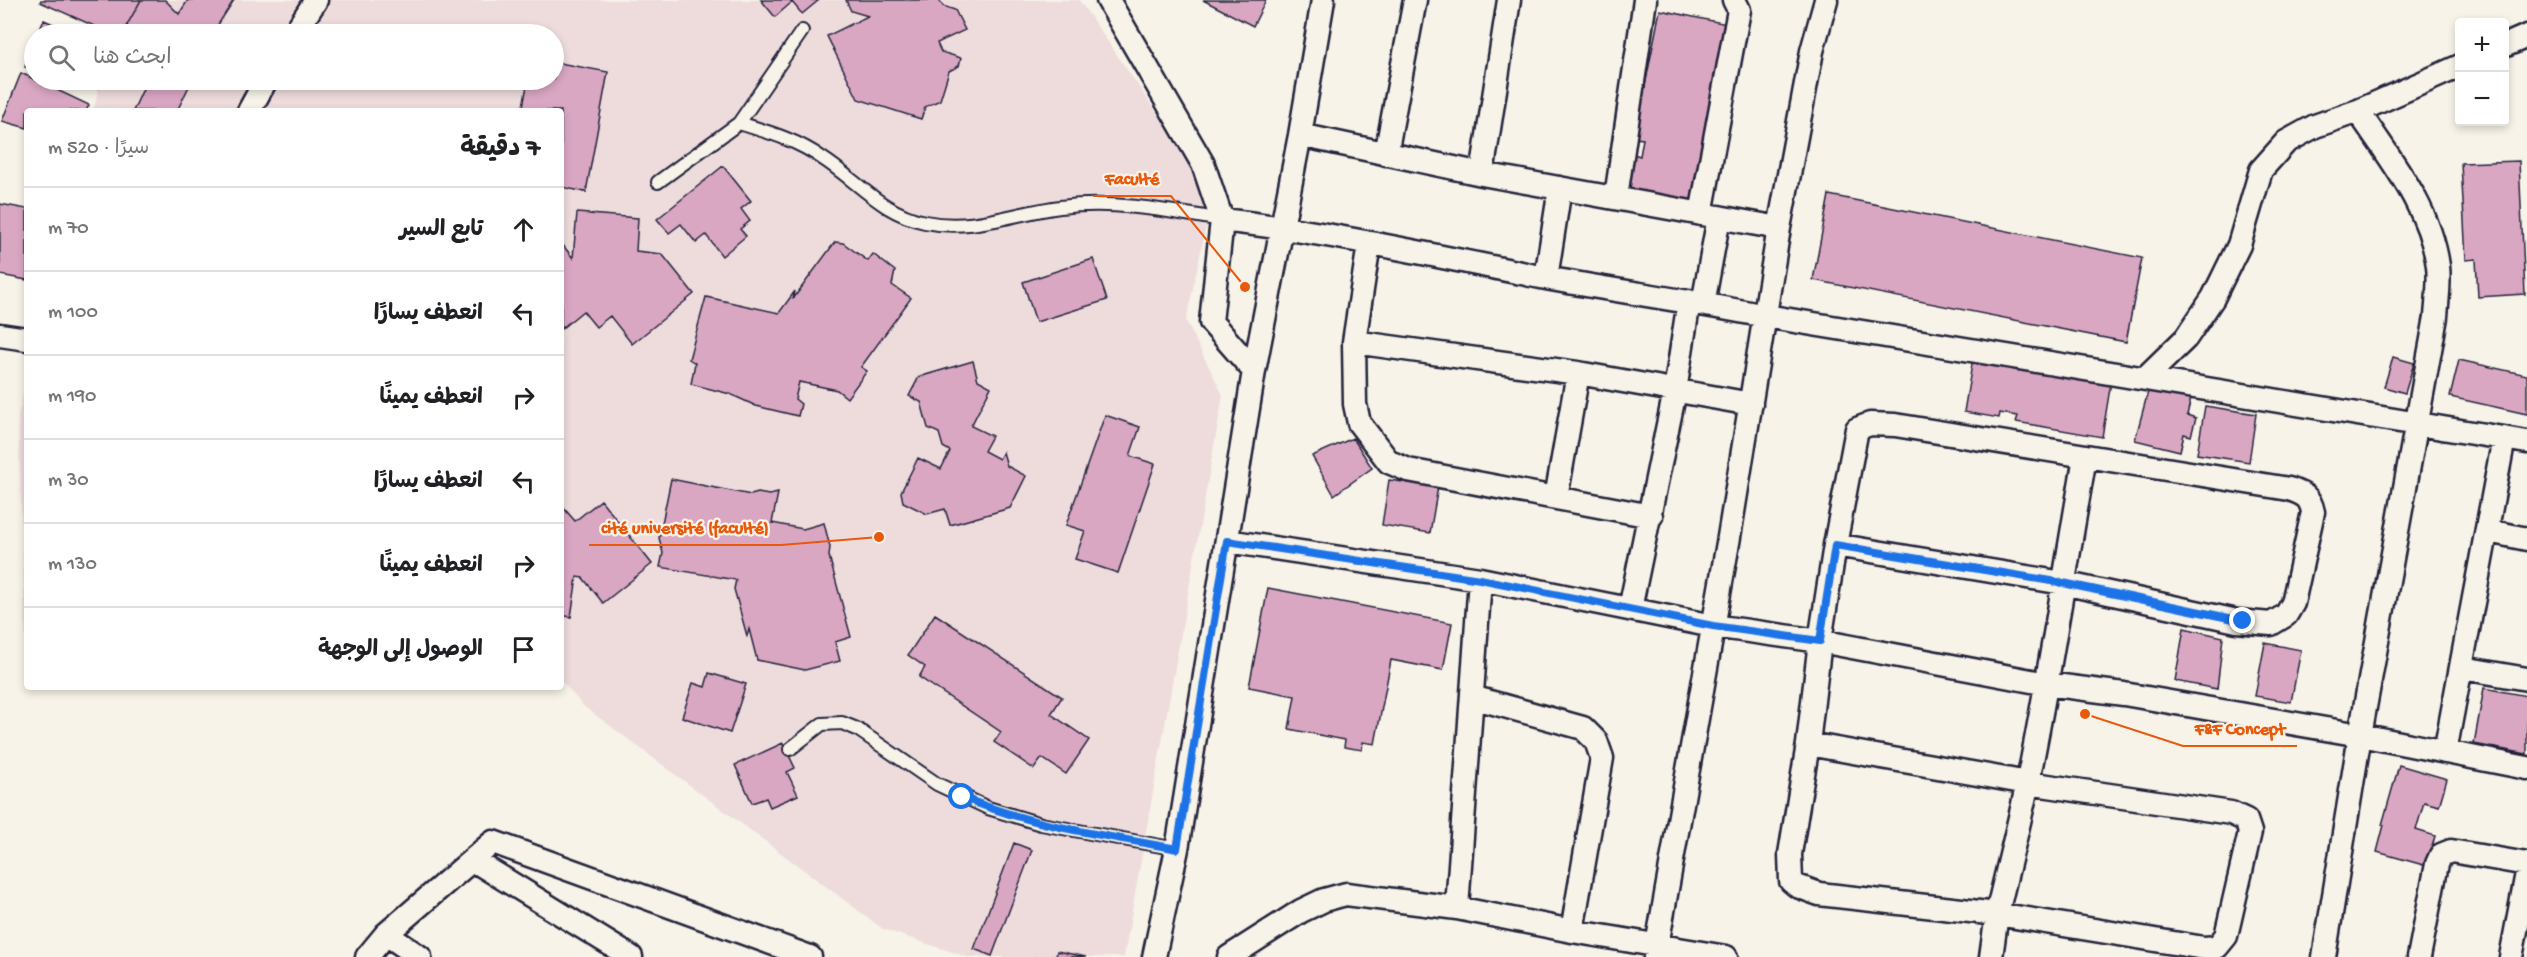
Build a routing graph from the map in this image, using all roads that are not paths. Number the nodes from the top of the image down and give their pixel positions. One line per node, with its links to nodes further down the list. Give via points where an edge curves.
1 (316, 0): 9 (street)
2 (1108, 0): 25 (street, via 1203,164)
3 (1323, 0): 18 (street)
4 (1415, 0): 19 (street)
5 (1509, 0): 20 (street)
6 (1645, 0): 23 (street)
7 (1734, 0): 24 (street, via 1738,10)
8 (1826, 0): 27 (street, via 1812,51)
9 (300, 24)
10 (802, 32): 17 (lane)
11 (2527, 37): 12 (street)
12 (2509, 44)
13 (2455, 68): 16 (street)
14 (261, 90): 15 (street)
15 (251, 108)
16 (2358, 111): 37 (street, via 2315,126 2286,142 2261,170 2239,245 2213,298 2186,338); 40 (street, via 2425,216 2438,267 2436,317)
17 (739, 123): 21 (lane); 25 (lane, via 810,149 885,206 922,221 978,225 1036,211 1092,205 1136,206)
18 (1300, 135): 19 (street); 26 (street)
19 (1386, 154): 20 (street)
20 (1482, 174): 22 (street)
21 (658, 182)
22 (1560, 188): 23 (street); 29 (street)
23 (1616, 197): 24 (street)
24 (1710, 216): 27 (street); 30 (street)
25 (1222, 220): 26 (street); 35 (street, via 1211,322)
26 (1281, 227): 28 (street); 35 (street)
27 (1779, 228): 31 (street)
28 (1369, 243): 29 (street); 34 (street)
29 (1546, 278): 30 (street)
30 (1696, 302): 31 (street); 38 (street)
31 (1765, 316): 37 (street); 39 (street)
32 (0, 335): 33 (street)
33 (24, 339)
34 (1354, 342): 36 (street); 44 (street, via 1359,423 1389,462 1408,470)
35 (1254, 371): 48 (street)
36 (1578, 373): 38 (street); 44 (street)
37 (2145, 378): 40 (street)
38 (1675, 391): 39 (street); 45 (street)
39 (1751, 404): 53 (street)
40 (2418, 422): 41 (street); 59 (street)
41 (2504, 438): 42 (street); 46 (street)
42 (2527, 442)
43 (2085, 457): 49 (street, via 1895,425 1863,426 1857,429 1854,439); 51 (street); 51 (street, via 2289,489 2306,495 2313,512 2293,603 2286,615 2271,624 2237,621)
44 (1556, 498): 45 (street)
45 (1651, 516): 52 (street)
46 (2488, 531): 47 (street); 55 (street)
47 (2527, 539)
48 (1227, 541): 50 (street); 65 (street)
49 (1835, 545): 51 (street); 54 (street)
50 (1480, 579): 52 (street); 58 (street)
51 (2063, 583): 57 (street)
52 (1630, 609): 53 (street)
53 (1713, 626): 54 (street); 73 (street)
54 (1820, 641): 57 (street); 60 (street)
55 (2462, 668): 56 (street); 62 (street)
56 (2527, 679)
57 (2047, 684): 59 (street); 64 (street)
58 (1472, 697): 69 (street); 71 (street, via 1583,728 1596,741 1602,758)
59 (2360, 735): 62 (street); 82 (street)
60 (1808, 744): 64 (street); 70 (street, via 1790,855 1791,881 1819,894)
61 (790, 749): 65 (lane, via 822,724 842,723 857,729 937,784 988,808 1041,824)
62 (2445, 752): 63 (street)
63 (2527, 768)
64 (2028, 783): 70 (street); 70 (street, via 2231,813 2246,820 2250,832 2226,936 2217,947 2204,948)
65 (1177, 849): 78 (street)
66 (473, 860): 72 (street); 74 (street); 77 (street, via 493,843)
67 (2527, 864): 83 (street, via 2451,851 2441,855)
68 (2527, 873): 84 (street)
69 (1458, 908): 71 (street); 79 (street, via 1346,894 1301,911)
70 (1997, 914): 81 (street)
71 (1572, 931): 73 (street)
72 (386, 934): 75 (street); 76 (street)
73 (1656, 951): 80 (street)
74 (617, 953)
75 (367, 957)
76 (420, 957)
77 (810, 957)
78 (1154, 957)
79 (1229, 957)
80 (1726, 957)
81 (1991, 957)
82 (2324, 957)
83 (2419, 957)
84 (2511, 957)

